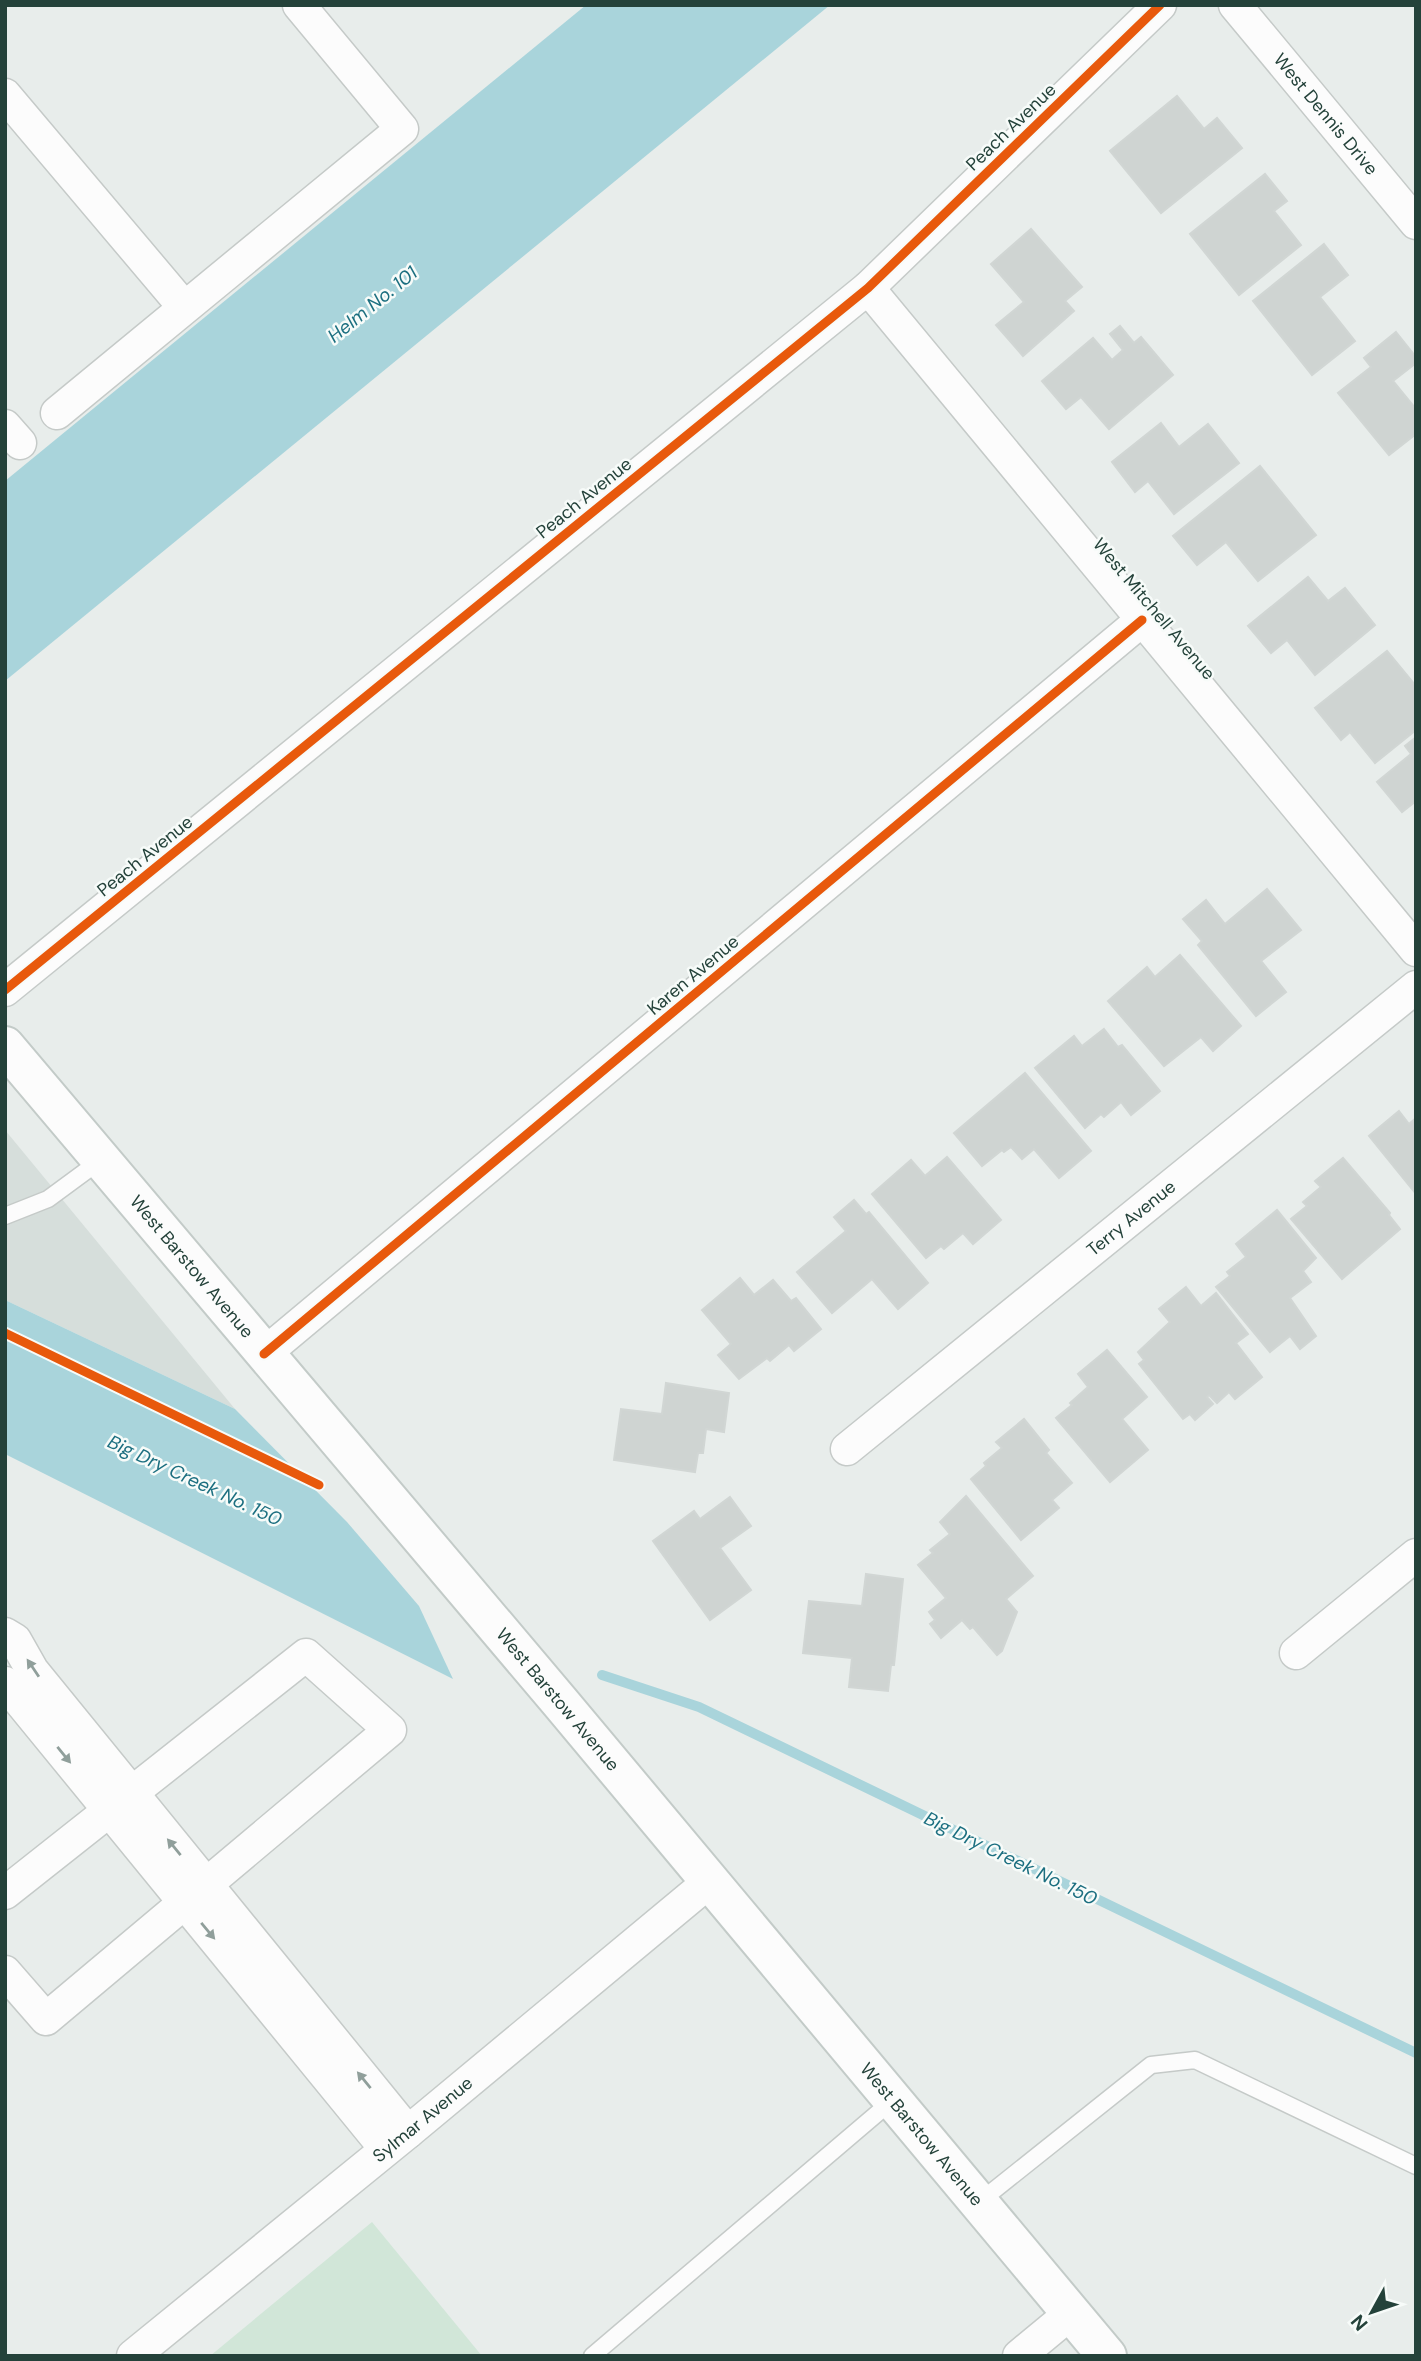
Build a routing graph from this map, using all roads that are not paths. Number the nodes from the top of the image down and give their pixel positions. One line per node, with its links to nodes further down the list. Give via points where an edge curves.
1 (299, 5): 7 (street, via 402,129)
2 (1160, 5): 6 (street, Peach Avenue)
3 (1235, 5): 5 (street, West Dennis Drive)
4 (5, 95): 7 (street)
5 (1416, 223)
6 (868, 288): 9 (street, West Mitchell Avenue); 12 (street, Peach Avenue)
7 (184, 307): 8 (street)
8 (57, 413)
9 (1142, 620): 10 (street, West Mitchell Avenue); 16 (street, Karen Avenue)
10 (1416, 950)
11 (1416, 987): 17 (street, Terry Avenue)
12 (5, 990)
13 (5, 1046): 14 (main road, West Barstow Avenue)
14 (101, 1160): 15 (lane, via 48,1199); 16 (main road, West Barstow Avenue)
15 (5, 1216)
16 (264, 1354): 23 (main road, West Barstow Avenue)
17 (847, 1448)
18 (1416, 1555): 20 (street)
19 (5, 1634): 22 (street, one-way to 19, via 15,1640)
20 (1296, 1653)
21 (5, 1683): 22 (street, one-way to 22)
22 (120, 1801): 24 (street); 25 (street); 25 (street, via 306,1655 390,1730)
23 (710, 1881): 27 (main road, West Barstow Avenue); 28 (street, Sylmar Avenue)
24 (5, 1893)
25 (194, 1893): 26 (street, via 46,2019); 28 (street)
26 (5, 1972)
27 (893, 2100): 30 (main road, West Barstow Avenue); 33 (lane)
28 (397, 2141): 32 (street, Sylmar Avenue)
29 (1416, 2166): 30 (lane, via 1195,2060 1151,2065)
30 (978, 2203): 31 (main road, West Barstow Avenue)
31 (1071, 2313): 34 (street); 35 (main road, West Barstow Avenue)
32 (133, 2356)
33 (592, 2356)
34 (1019, 2356)
35 (1107, 2356)

